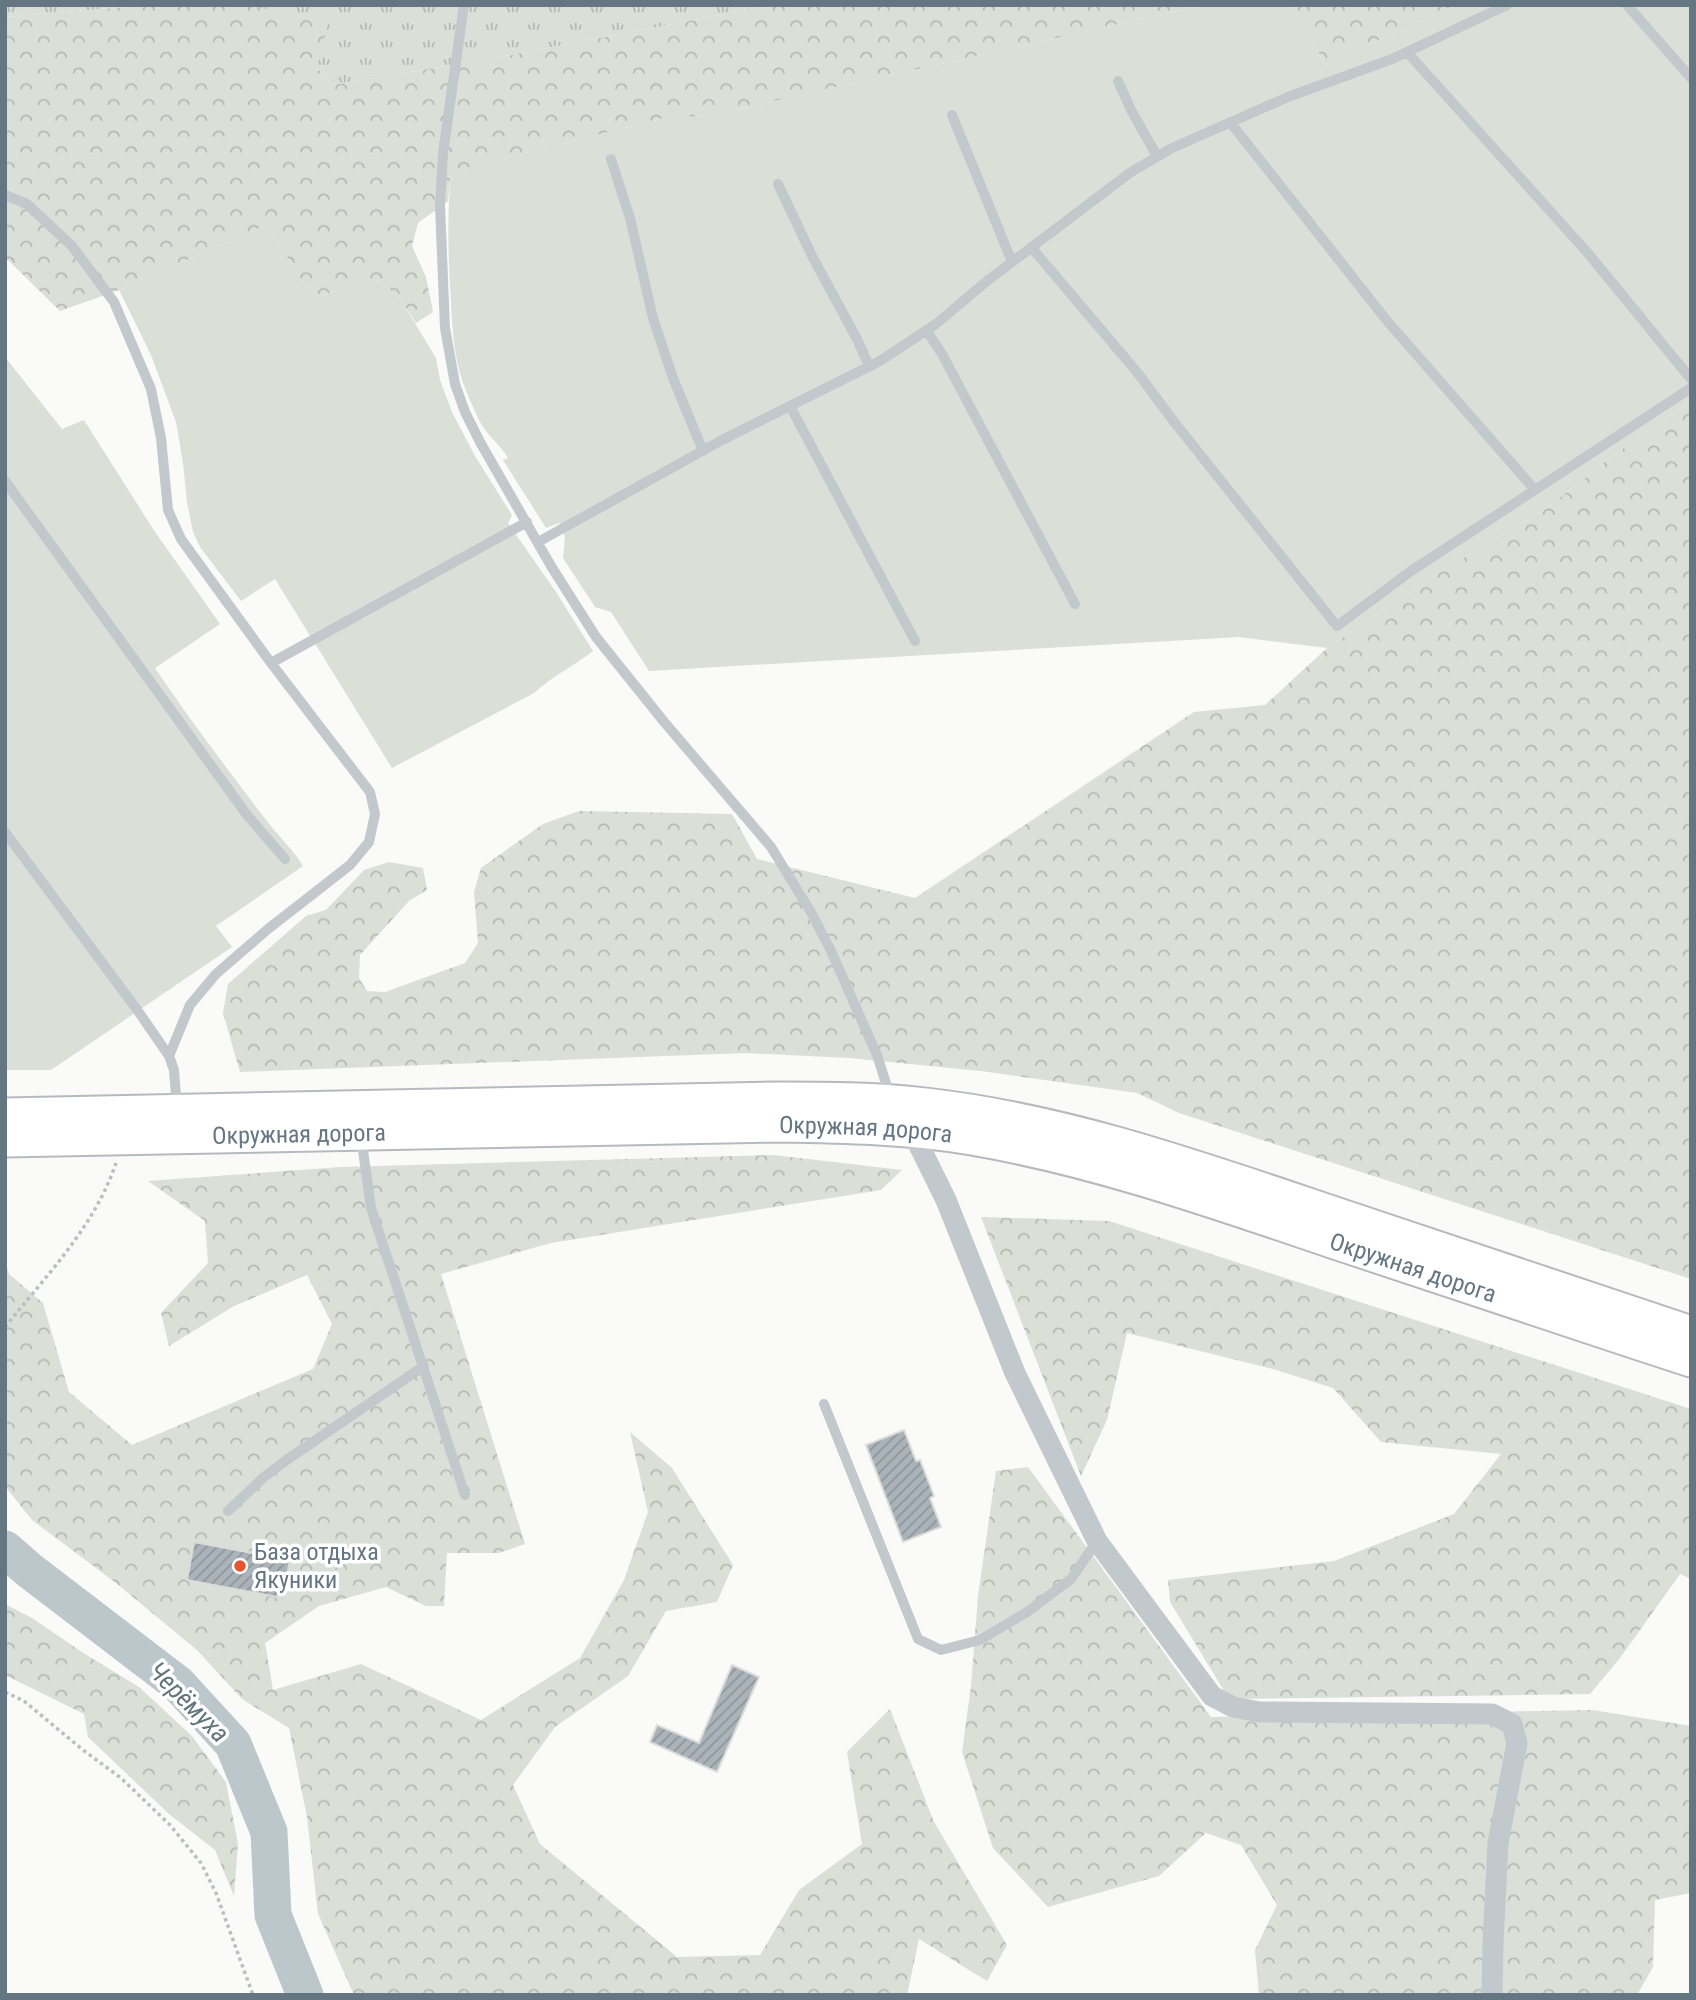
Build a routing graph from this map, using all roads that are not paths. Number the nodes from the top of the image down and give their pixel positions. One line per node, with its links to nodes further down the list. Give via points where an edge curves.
1 (464, 5): 23 (lane, via 443,153 444,328 465,412)
2 (1507, 5): 4 (lane)
3 (1627, 5): 5 (lane)
4 (1408, 52): 8 (lane); 17 (lane, via 1587,252)
5 (1691, 78)
6 (1118, 81): 9 (lane)
7 (953, 115): 14 (lane)
8 (1230, 122): 9 (lane); 22 (lane, via 1388,322)
9 (1157, 156): 13 (lane)
10 (611, 159): 20 (lane, via 653,318)
11 (778, 184): 16 (lane)
12 (5, 195): 27 (lane, via 27,204 72,246 114,302 151,390 168,510 181,539)
13 (1031, 247): 14 (lane); 22 (lane, via 1137,372 1337,626 1411,570)
14 (1012, 262): 15 (lane)
15 (926, 330): 16 (lane); 25 (lane)
16 (869, 366): 19 (lane)
17 (1691, 379)
18 (1691, 388): 22 (lane)
19 (790, 406): 20 (lane); 26 (lane)
20 (702, 451): 24 (lane)
21 (5, 481): 29 (lane, via 247,815)
22 (1535, 490)
23 (527, 522): 24 (lane); 27 (lane)
24 (538, 542): 31 (lane, via 615,664 771,847 831,951)
25 (1075, 604)
26 (915, 640)
27 (271, 663): 30 (lane, via 370,792 375,814 369,842 350,865 216,974 190,1005)
28 (5, 832): 30 (lane)
29 (285, 859)
30 (169, 1056): 32 (lane)
31 (894, 1102): 32 (main road, Окружная дорога, via 777,1099); 34 (street); 37 (main road, Окружная дорога, via 976,1112 1122,1145)
32 (178, 1111): 33 (main road, Окружная дорога)
33 (5, 1115)
34 (912, 1130): 35 (main road, Окружная дорога, via 777,1125); 38 (main road, Окружная дорога, via 1018,1147 1115,1170); 43 (street, via 946,1200 1015,1373)
35 (360, 1133): 36 (main road, Окружная дорога); 39 (lane, via 371,1208)
36 (5, 1140)
37 (1691, 1333)
38 (1691, 1360)
39 (424, 1366): 41 (lane); 42 (lane, via 288,1459)
40 (824, 1404): 43 (lane, via 918,1639 941,1650 980,1640 1071,1579)
41 (465, 1495)
42 (228, 1511)
43 (1097, 1541): 44 (street, via 1212,1696 1233,1707 1260,1712 1492,1714 1512,1724 1517,1743 1499,1843)
44 (1492, 1995)

